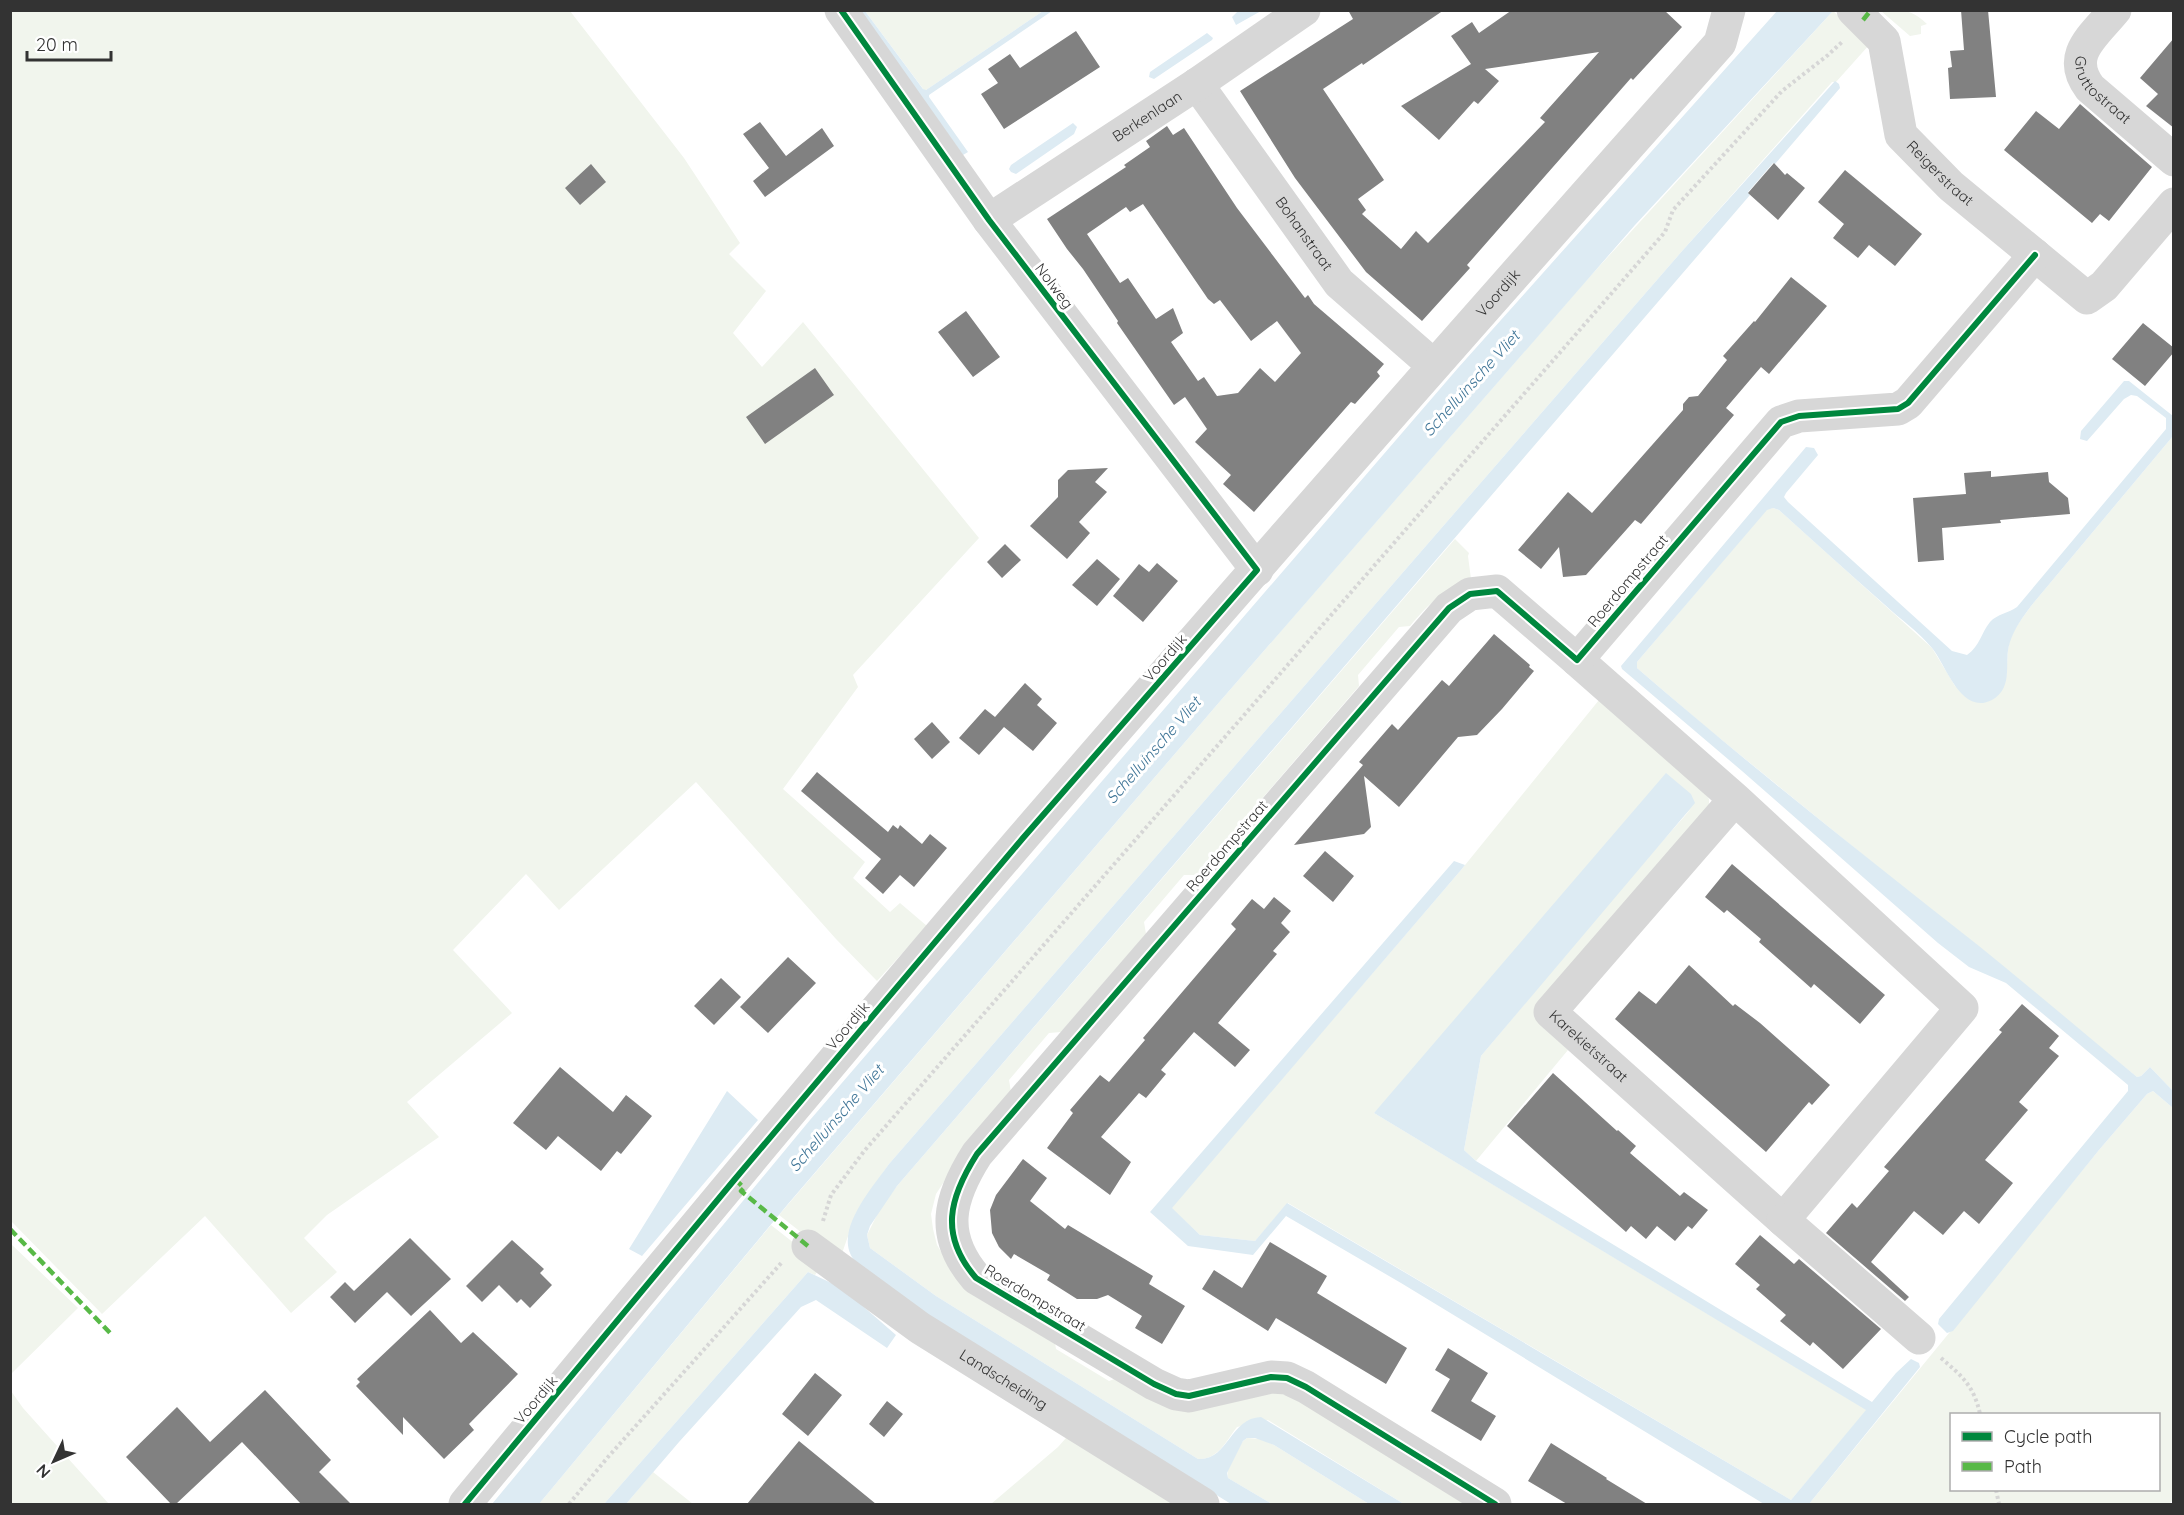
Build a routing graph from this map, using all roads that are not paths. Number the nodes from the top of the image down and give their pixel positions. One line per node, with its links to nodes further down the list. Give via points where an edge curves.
1 (841, 10): 9 (street, Nolweg)
2 (1304, 10): 6 (street, Berkenlaan)
3 (2115, 10): 7 (street, Gruttostraat, via 2081,52 2083,79)
4 (1727, 12): 11 (street, Voordijk, via 1720,43)
5 (1858, 15): 10 (street, Reigerstraat, via 1884,41 1902,135 1952,186)
6 (1197, 84): 9 (street, Berkenlaan); 11 (street, Bohanstraat, via 1340,283)
7 (2174, 160)
8 (2174, 204): 10 (street, Reigerstraat, via 2104,286 2087,298)
9 (989, 220): 12 (street, Nolweg)
10 (2035, 255): 13 (street, Roerdompstraat, via 1898,409 1799,416 1781,422)
11 (1433, 365): 12 (street, Voordijk)
12 (1257, 570): 18 (street, Voordijk, via 985,882)
13 (1577, 660): 14 (street); 20 (street, Roerdompstraat, via 1497,591 1470,594 1449,608 977,1154 962,1178 951,1224 963,1263 976,1278 1154,1384 1189,1396 1271,1377 1287,1378)
14 (1735, 799): 15 (street, via 1962,1008); 15 (street, Karekietstraat, via 1550,1012)
15 (1783, 1220): 17 (street, Karekietstraat)
16 (808, 1246): 19 (street, Landscheiding, via 920,1328)
17 (1919, 1338)
18 (465, 1504)
19 (1203, 1504)
20 (1496, 1504)

